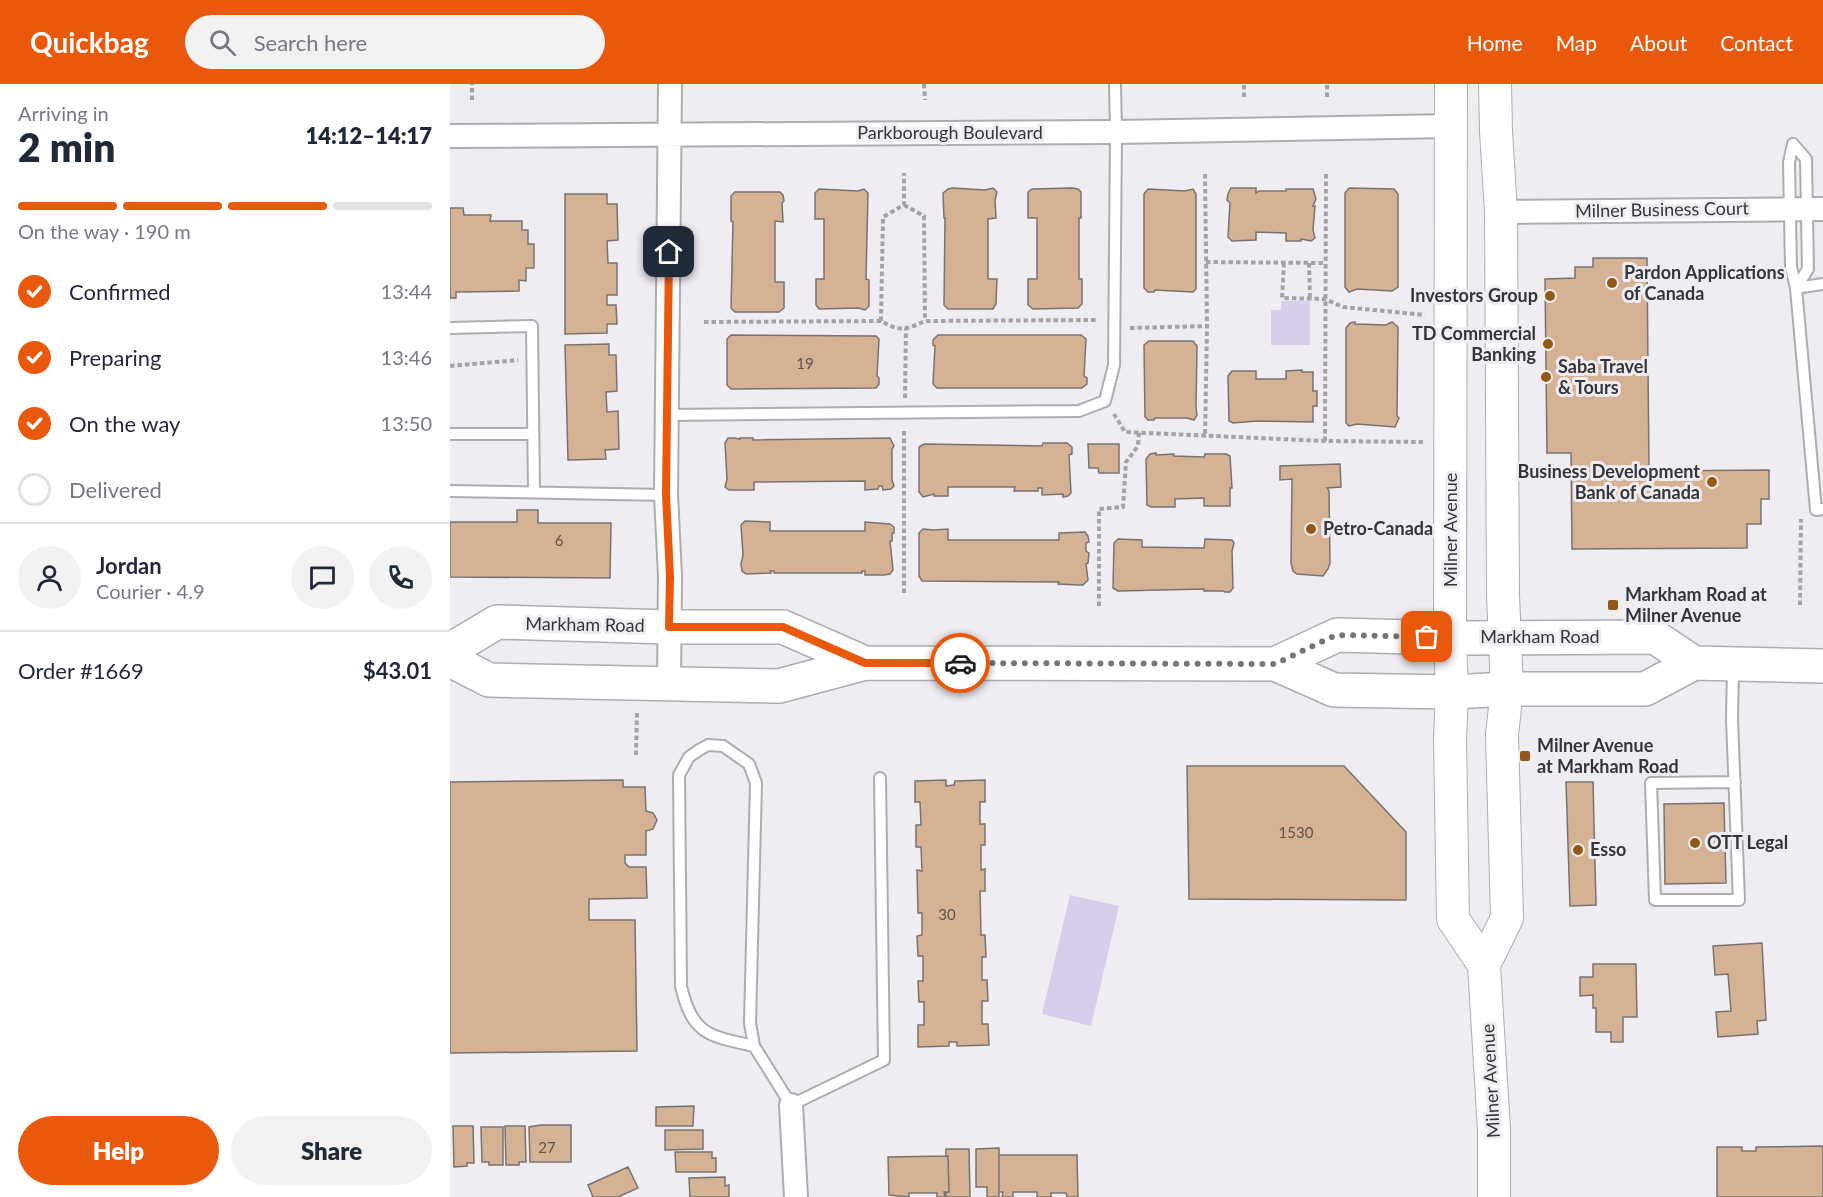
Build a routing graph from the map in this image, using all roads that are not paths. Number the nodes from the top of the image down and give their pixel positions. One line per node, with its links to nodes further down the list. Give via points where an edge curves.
1 (670, 84): 7 (street)
2 (1115, 84): 6 (lane)
3 (1451, 84): 5 (main road, Milner Avenue)
4 (1495, 84): 10 (main road, Milner Avenue)
5 (1451, 126): 6 (street, Parkborough Boulevard); 22 (main road, Milner Avenue)
6 (1116, 132): 7 (street, Parkborough Boulevard); 14 (lane, via 1114,365 1105,401 1079,411)
7 (670, 135): 8 (street, Parkborough Boulevard); 14 (street)
8 (450, 136)
9 (1807, 209): 9 (lane, via 1806,159 1793,144 1789,162); 10 (street, Milner Business Court); 12 (lane, via 1791,267); 12 (lane, via 1808,269)
10 (1501, 212): 23 (main road, Milner Avenue)
11 (1823, 284): 12 (lane)
12 (1796, 288): 20 (lane, via 1816,510)
13 (450, 328): 16 (lane, via 532,327)
14 (668, 415): 19 (street)
15 (450, 434): 16 (lane)
16 (532, 434): 18 (lane)
17 (450, 491): 18 (lane)
18 (534, 491): 19 (lane)
19 (666, 495): 21 (street)
20 (1823, 510)
21 (669, 627): 24 (main road, Markham Road, via 497,622); 26 (main road, Markham Road, via 783,627); 31 (street)
22 (1450, 638): 23 (main road, Markham Road); 28 (main road, Markham Road, via 1336,635); 33 (main road, Milner Avenue)
23 (1505, 638): 27 (main road, Markham Road, via 1655,637); 32 (main road, Milner Avenue)
24 (450, 650)
25 (450, 660): 31 (main road, Markham Road, via 489,680)
26 (865, 663): 28 (main road, Markham Road); 31 (main road, Markham Road, via 779,686)
27 (1694, 663): 29 (main road, Markham Road); 32 (main road, Markham Road, via 1645,689)
28 (1275, 664): 33 (main road, Markham Road, via 1334,690)
29 (1733, 664): 30 (main road, Markham Road); 35 (lane)
30 (1823, 666)
31 (669, 685)
32 (1507, 689): 33 (main road, Markham Road); 36 (main road, Milner Avenue, via 1502,735 1507,918)
33 (1452, 692): 36 (main road, Milner Avenue, via 1453,919)
34 (880, 778): 38 (lane, via 884,1060)
35 (1735, 782): 35 (lane, via 1739,900 1655,900 1651,783)
36 (1485, 965): 40 (main road, Milner Avenue, via 1494,1119)
37 (754, 1046): 37 (lane, via 750,1023 756,783 749,764 741,757 723,746 708,745 689,757 680,775 681,986 686,1008 710,1035); 38 (lane)
38 (792, 1105): 39 (street)
39 (796, 1197)
40 (1494, 1197)

